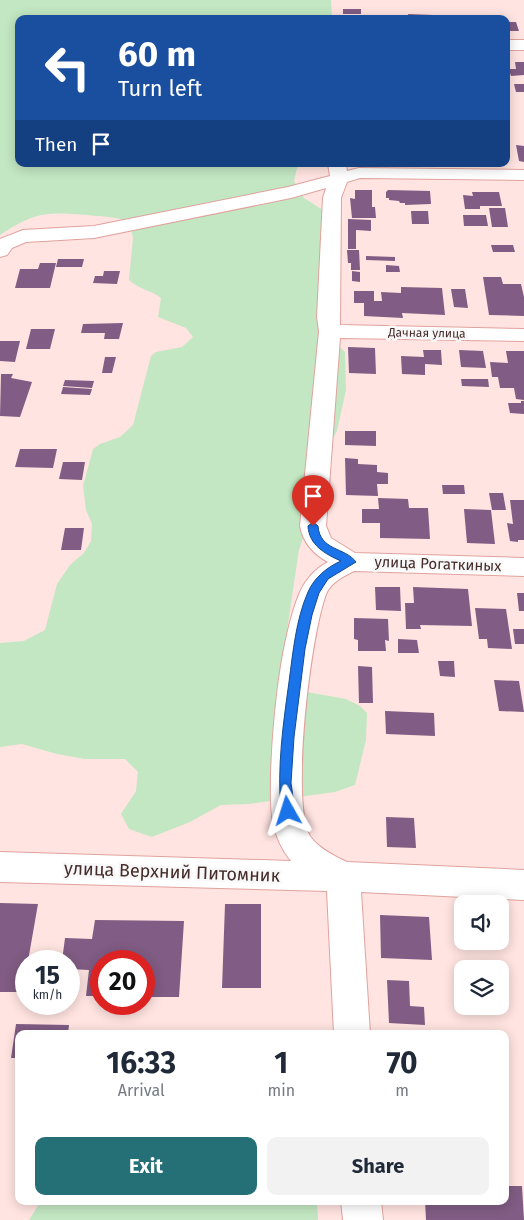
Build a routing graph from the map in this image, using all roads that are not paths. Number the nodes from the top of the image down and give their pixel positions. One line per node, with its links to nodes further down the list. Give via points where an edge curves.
1 (510, 45): 2 (street)
2 (524, 45)
3 (338, 171): 4 (street); 5 (street, via 291,192 94,232 23,236 4,244); 6 (street, via 332,198)
4 (524, 175)
5 (0, 250)
6 (330, 331): 7 (street, Дачная улица); 8 (street, via 314,534 319,543)
7 (524, 335)
8 (351, 562): 9 (street, улица Рогаткиных); 11 (street, via 324,577 314,592 306,615 293,698 285,783 294,840 323,866)
9 (524, 567)
10 (0, 867): 11 (street, улица Верхний Питомник)
11 (343, 877): 12 (street, улица Верхний Питомник); 13 (street)
12 (524, 885)
13 (352, 1030)
14 (362, 1205): 15 (street)
15 (362, 1220)

